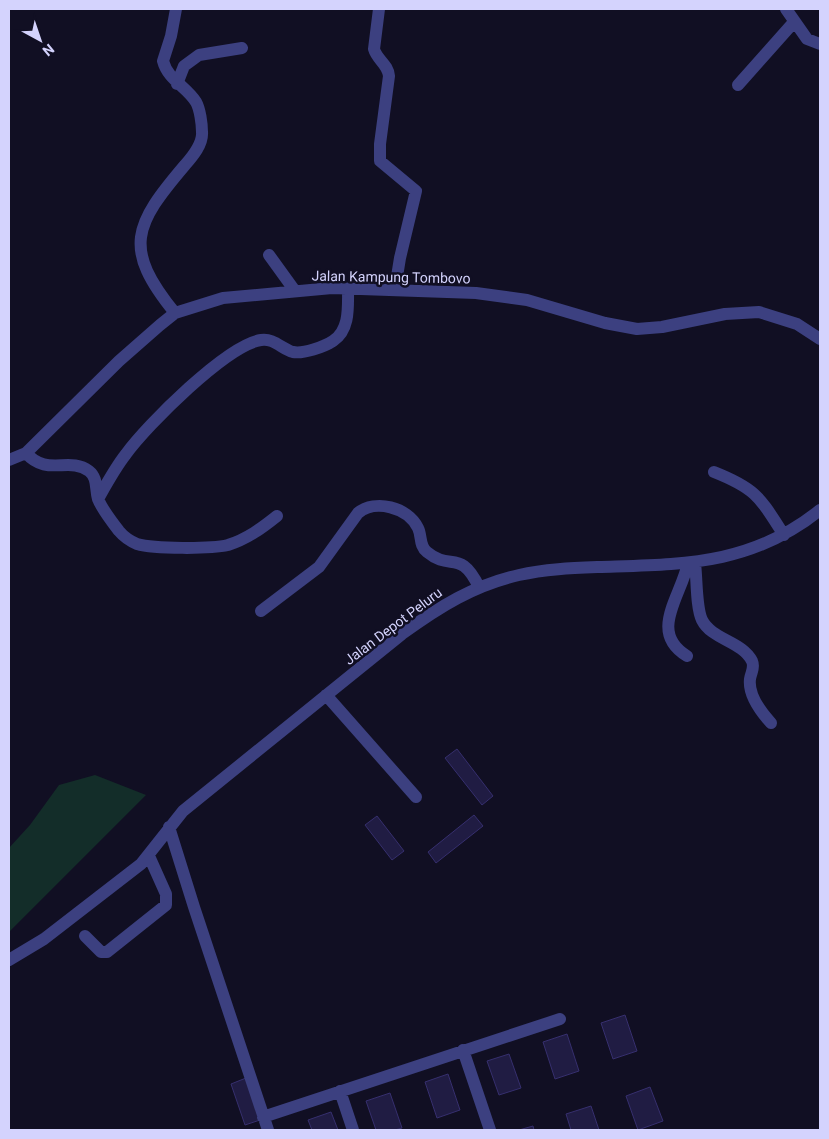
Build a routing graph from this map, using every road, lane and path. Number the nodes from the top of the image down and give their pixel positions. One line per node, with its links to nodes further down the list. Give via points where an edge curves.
1 (176, 9): 7 (street, via 163,61)
2 (379, 9): 11 (street, via 374,49 388,68 389,76 380,161 416,190)
3 (786, 9): 4 (street)
4 (794, 22): 5 (street, via 807,38); 8 (street)
5 (820, 44)
6 (242, 48): 7 (street, via 199,54 184,66)
7 (177, 84): 13 (street, via 196,103 202,133 199,146 148,213 141,229 140,249 149,276)
8 (738, 85)
9 (269, 255): 12 (street)
10 (348, 289): 11 (street, Jalan Kampung Tombovo); 12 (street, Jalan Kampung Tombovo); 18 (street, via 347,321 332,342 299,352 263,340 235,350 144,432 118,465)
11 (395, 289): 14 (street, Jalan Kampung Tombovo, via 512,296 637,329 725,314 759,312 797,324)
12 (294, 291): 13 (street, Jalan Kampung Tombovo, via 223,298)
13 (176, 313): 15 (street, Jalan Kampung Tombovo, via 119,361)
14 (820, 339)
15 (26, 453): 16 (street, Jalan Kampung Tombovo); 18 (street, via 41,465 87,469 94,475)
16 (9, 460)
17 (714, 472): 21 (street, via 750,488)
18 (98, 499): 20 (street, via 122,534 140,544 228,545 257,532)
19 (820, 510): 21 (street, Jalan Depot Peluru)
20 (277, 516)
21 (784, 535): 22 (street, Jalan Depot Peluru, via 771,543)
22 (692, 563): 23 (street, Jalan Depot Peluru, via 558,569 521,574); 25 (street, via 675,600 668,626 670,640); 27 (street, via 701,618 710,631 750,658 754,667 750,686 757,704)
23 (479, 587): 24 (street, via 466,566 435,558 425,550 418,527 404,512 376,505 365,507 358,513 319,567); 26 (street, Jalan Depot Peluru, via 439,608)
24 (261, 611)
25 (687, 656)
26 (326, 695): 28 (street); 29 (street, Jalan Depot Peluru, via 183,810)
27 (771, 723)
28 (416, 797)
29 (169, 827): 30 (street, Jalan Depot Peluru); 36 (street)
30 (149, 856): 31 (street, via 166,894 166,905 107,952 101,952); 32 (street, Jalan Depot Peluru, via 44,939)
31 (86, 936)
32 (9, 960)
33 (560, 1018): 34 (street)
34 (463, 1050): 35 (street); 39 (street)
35 (340, 1091): 36 (street); 38 (street)
36 (263, 1117): 37 (street)
37 (268, 1130)
38 (353, 1130)
39 (490, 1130)

